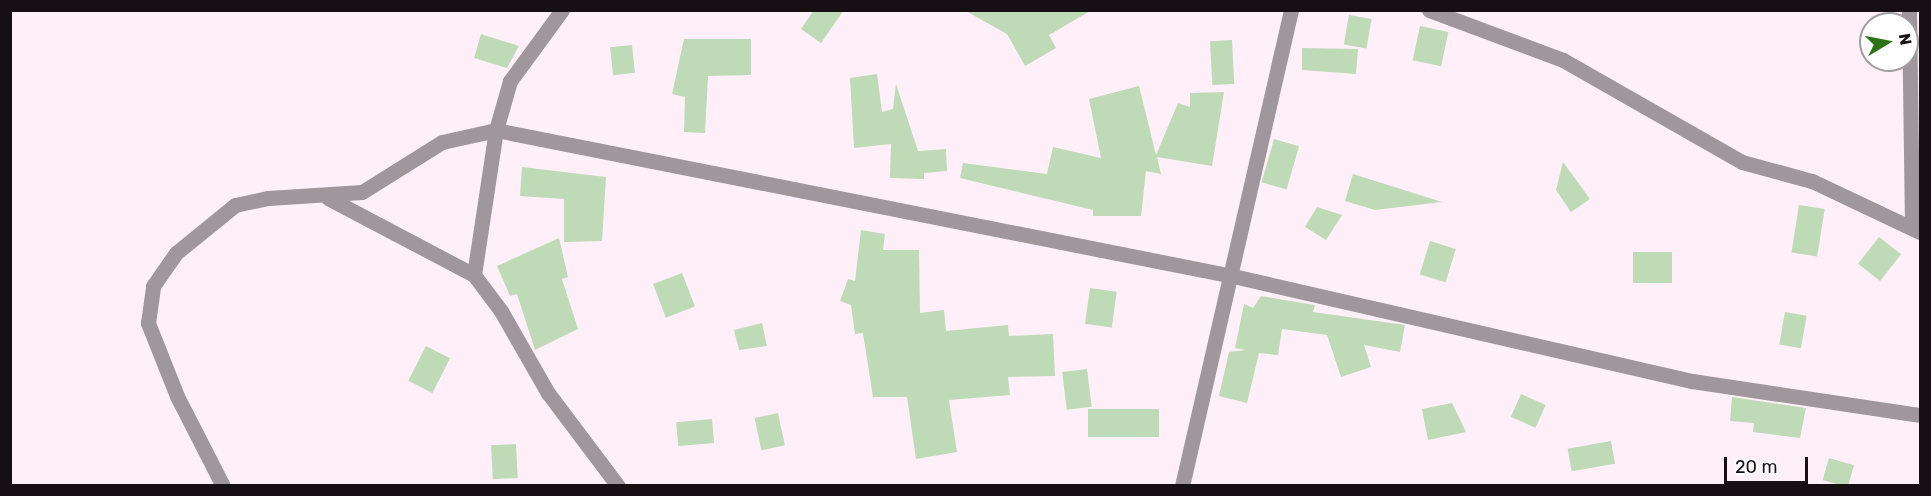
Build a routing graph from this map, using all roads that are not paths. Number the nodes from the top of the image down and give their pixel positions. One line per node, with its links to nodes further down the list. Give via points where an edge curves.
1 (562, 10): 5 (street, via 510,81)
2 (1291, 10): 9 (street)
3 (1429, 10): 7 (street, via 1563,60 1742,162 1812,181)
4 (1909, 10): 7 (street)
5 (496, 130): 6 (street, via 442,142 385,182); 8 (street); 9 (street)
6 (327, 198): 8 (street); 11 (street, via 268,198 235,205 176,253 153,286 148,323 177,396)
7 (1916, 229)
8 (474, 275): 12 (street, via 501,311 548,393)
9 (1233, 276): 10 (street, via 1692,381); 13 (street)
10 (1920, 415)
11 (223, 486)
12 (618, 486)
13 (1182, 486)

